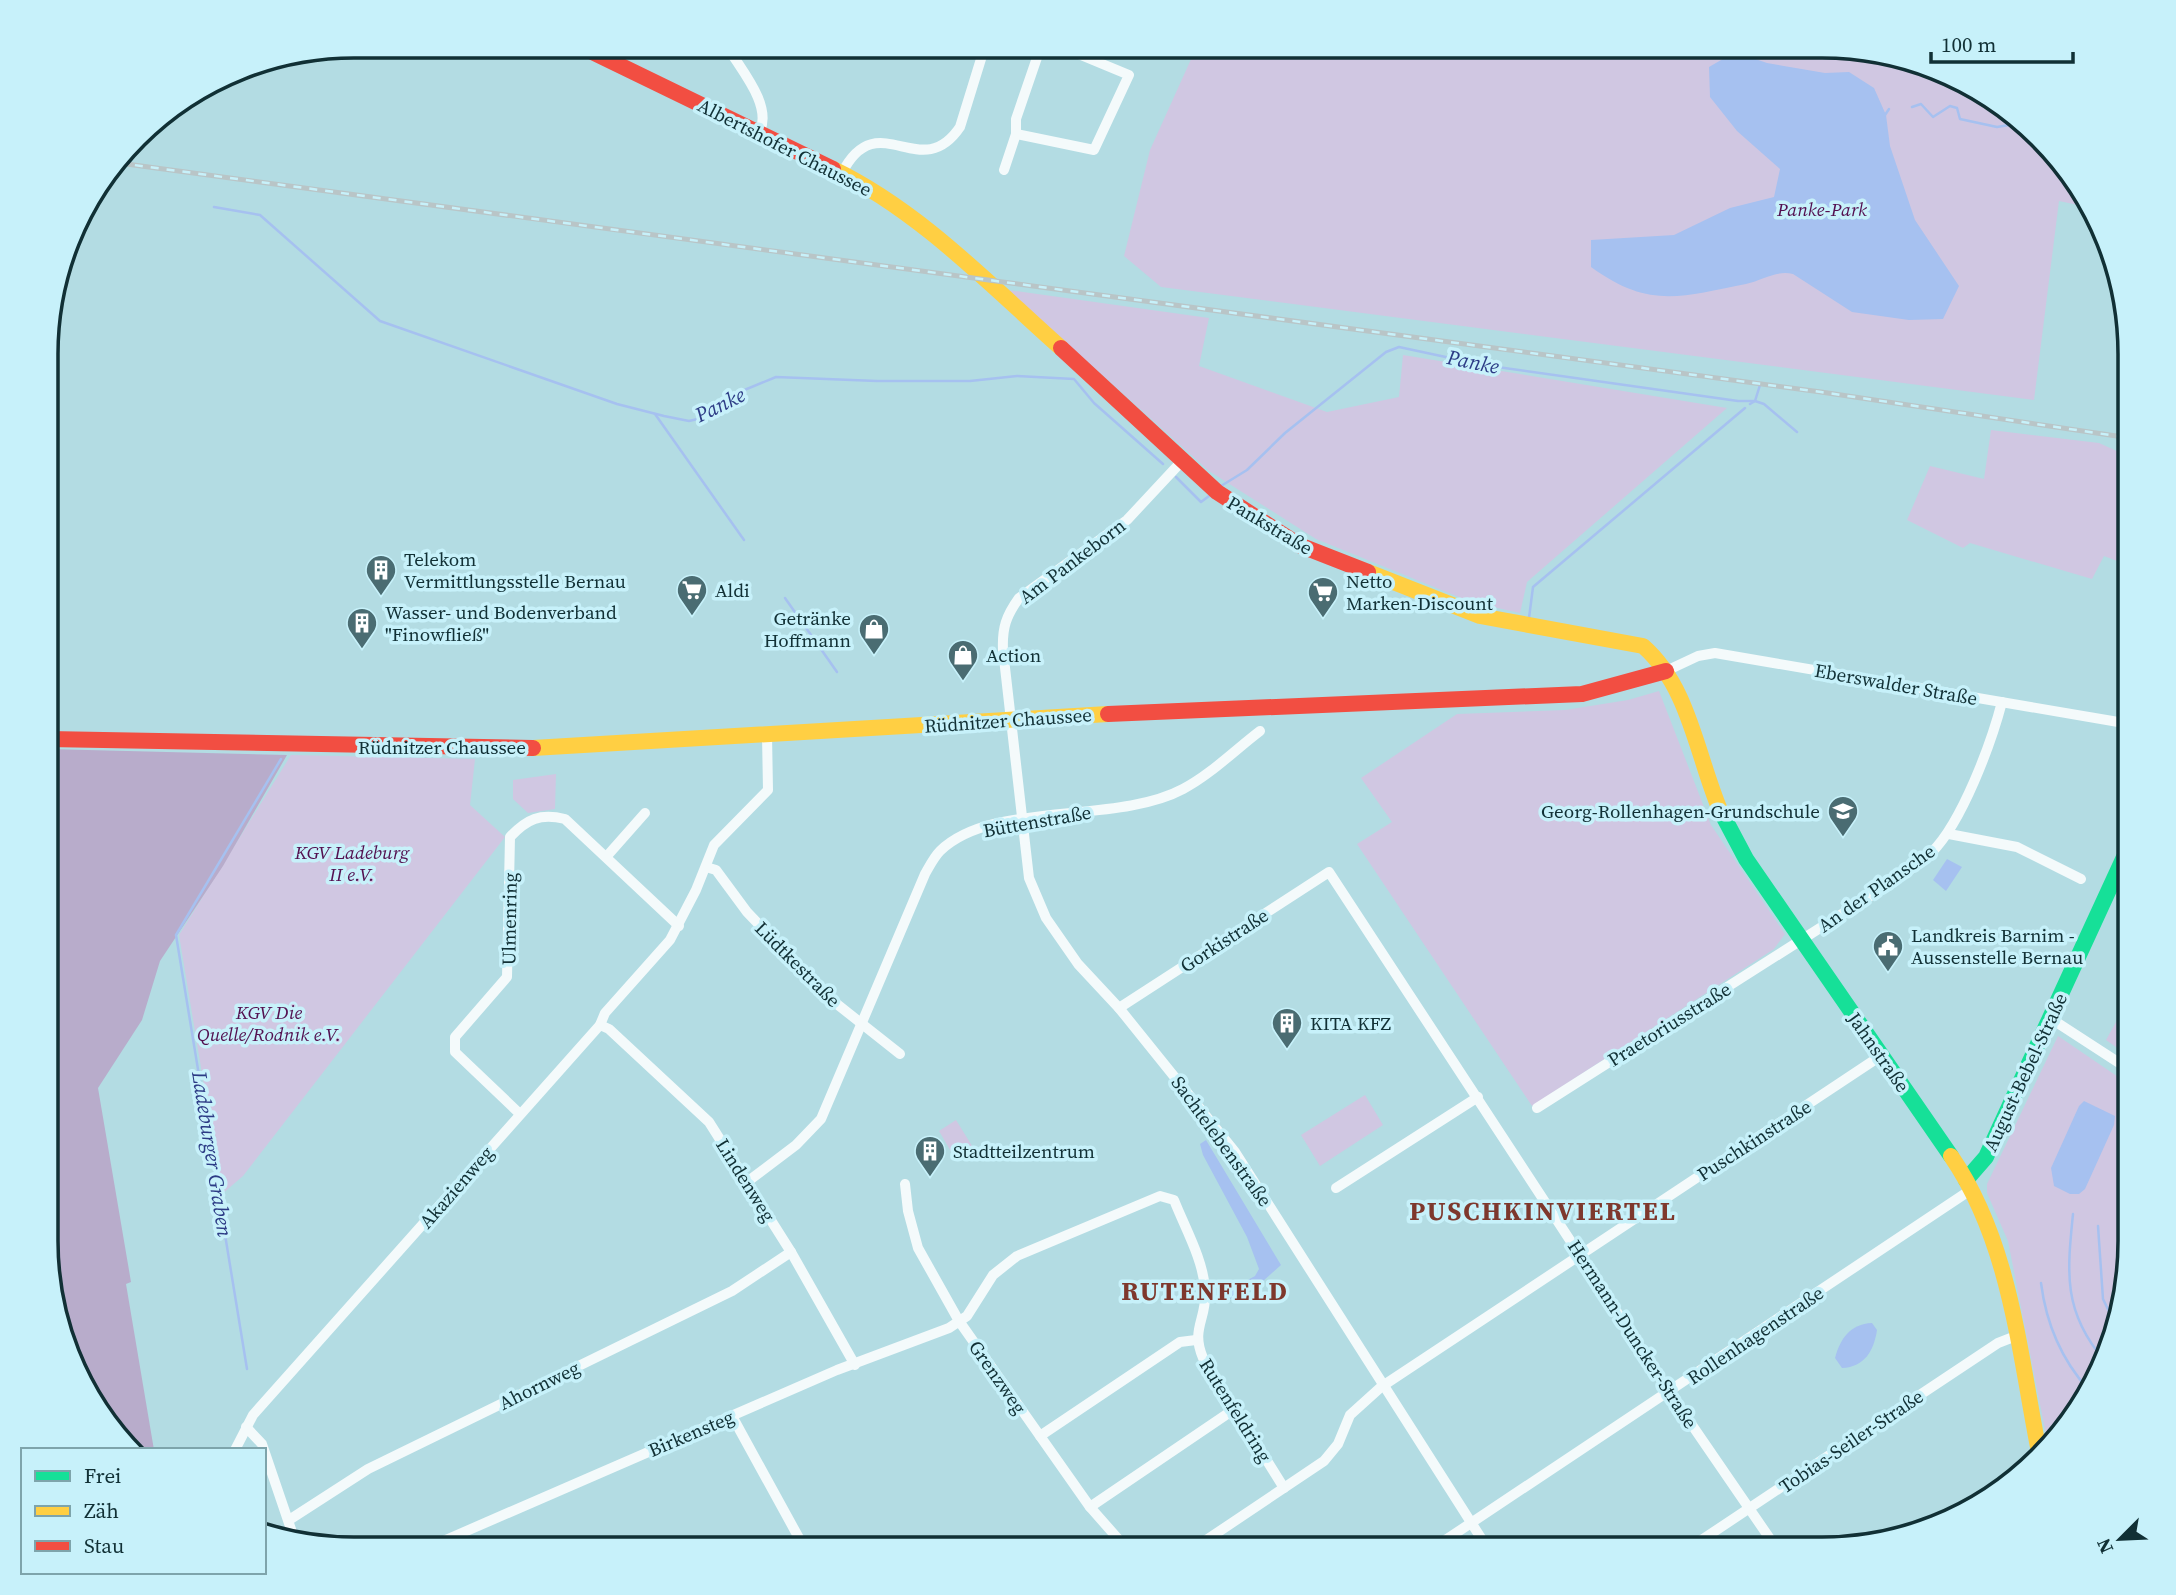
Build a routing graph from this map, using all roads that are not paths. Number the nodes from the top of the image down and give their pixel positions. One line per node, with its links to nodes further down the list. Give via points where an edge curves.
1 (605, 58): 6 (main road, Albertshofer Chaussee)
2 (734, 58): 6 (street, via 759,100 765,119)
3 (981, 58): 9 (street, via 952,139 922,152 887,142 871,143 850,157)
4 (1037, 58): 7 (street, via 1016,119)
5 (1088, 58): 7 (street, via 1129,75 1094,150)
6 (760, 131): 9 (main road, Albertshofer Chaussee)
7 (1016, 134): 8 (street)
8 (1004, 170)
9 (842, 173): 10 (main road, Albertshofer Chaussee, via 887,200)
10 (975, 272): 11 (main road, Pankstraße)
11 (1182, 461): 12 (main road, Pankstraße, via 1237,506 1325,557 1480,616 1643,646 1656,652); 14 (street, Am Pankeborn, via 1127,520 1019,598 1007,614 1002,632)
12 (1666, 671): 13 (street, Eberswalder Straße, via 1715,653); 14 (main road, Rüdnitzer Chaussee, via 1582,694); 28 (main road, Jahnstraße, via 1724,821)
13 (2002, 702): 15 (street, Eberswalder Straße); 21 (street, An der Plansche)
14 (1011, 719): 17 (main road, Rüdnitzer Chaussee); 20 (street, Sachtelebenstraße)
15 (2118, 722)
16 (1260, 731): 20 (street, Büttenstraße, via 1182,790 1122,807)
17 (767, 735): 18 (main road, Rüdnitzer Chaussee, via 509,749); 23 (street, Akazienweg, via 768,790 714,845)
18 (58, 739)
19 (645, 813): 22 (street)
20 (1023, 820): 29 (street, Sachtelebenstraße, via 1029,878 1046,918 1078,964); 31 (street, Büttenstraße, via 967,834 939,851)
21 (1949, 834): 26 (street, An der Plansche, via 2017,847); 28 (street, An der Plansche, via 1914,866)
22 (607, 856): 27 (street, Ulmenring); 38 (street, Ulmenring, via 565,819 552,816 528,819 510,837 507,978 452,1045)
23 (706, 867): 27 (street, Akazienweg); 31 (street, Lüdtkestraße, via 716,870 798,967)
24 (2118, 870): 30 (main road, August-Bebel-Straße)
25 (1329, 872): 29 (street, Gorkistraße); 36 (street, Hermann-Duncker-Straße)
26 (2081, 878)
27 (679, 926): 32 (street, Akazienweg, via 605,1013)
28 (1801, 940): 34 (main road, Jahnstraße); 37 (street, Praetoriusstraße)
29 (1119, 1008): 49 (street, Sachtelebenstraße, via 1242,1163)
30 (2050, 1018): 35 (street); 41 (main road, August-Bebel-Straße)
31 (860, 1023): 33 (street, Lüdtkestraße); 39 (street, Büttenstraße, via 832,1096 811,1133)
32 (600, 1025): 38 (street, Akazienweg); 39 (street, Lindenweg, via 609,1028 709,1122)
33 (900, 1054)
34 (1882, 1055): 41 (main road, Jahnstraße); 44 (street, Puschkinstraße)
35 (2118, 1061)
36 (1478, 1097): 42 (street); 44 (street, Hermann-Duncker-Straße)
37 (1538, 1108)
38 (520, 1114): 53 (street, Akazienweg)
39 (747, 1182): 43 (street, Lindenweg)
40 (905, 1184): 45 (street, Grenzweg, via 918,1248)
41 (1969, 1185): 46 (main road, Jahnstraße, via 1997,1247); 50 (street, Rollenhagenstraße, via 1948,1206)
42 (1336, 1188)
43 (792, 1252): 48 (street, Lindenweg); 62 (street, Ahornweg, via 732,1291 368,1469)
44 (1581, 1256): 49 (street, Puschkinstraße); 50 (street, Hermann-Duncker-Straße)
45 (959, 1321): 47 (street, Rutenfeldring, via 976,1307 993,1275 1017,1256 1167,1196 1174,1200 1203,1273 1205,1308); 48 (street, Birkensteg); 54 (street, Grenzweg)
46 (2016, 1336): 55 (main road, Jahnstraße); 61 (street, Tobias-Seiler-Straße, via 1998,1343)
47 (1196, 1340): 51 (street, Rutenfeldring); 54 (street, via 1180,1342)
48 (855, 1365): 52 (street, Birkensteg)
49 (1381, 1387): 59 (street, via 1350,1415 1338,1444 1324,1461); 63 (street, Sachtelebenstraße)
50 (1670, 1392): 61 (street, Hermann-Duncker-Straße); 63 (street, Rollenhagenstraße)
51 (1236, 1408): 59 (street, Rutenfeldring); 60 (street)
52 (732, 1416): 65 (street, Birkensteg); 66 (street)
53 (246, 1427): 56 (street, Akazienweg); 57 (street)
54 (1040, 1436): 60 (street, Grenzweg)
55 (2038, 1445)
56 (236, 1448)
57 (263, 1448)
58 (266, 1455): 62 (street)
59 (1284, 1488): 68 (street)
60 (1090, 1507): 67 (street, Grenzweg)
61 (1750, 1509): 71 (street, Tobias-Seiler-Straße); 72 (street, Hermann-Duncker-Straße)
62 (289, 1520): 64 (street)
63 (1471, 1523): 69 (street, Rollenhagenstraße); 70 (street, Sachtelebenstraße)
64 (292, 1531)
65 (453, 1537)
66 (798, 1537)
67 (1117, 1537)
68 (1211, 1537)
69 (1450, 1537)
70 (1480, 1537)
71 (1707, 1537)
72 (1769, 1537)

